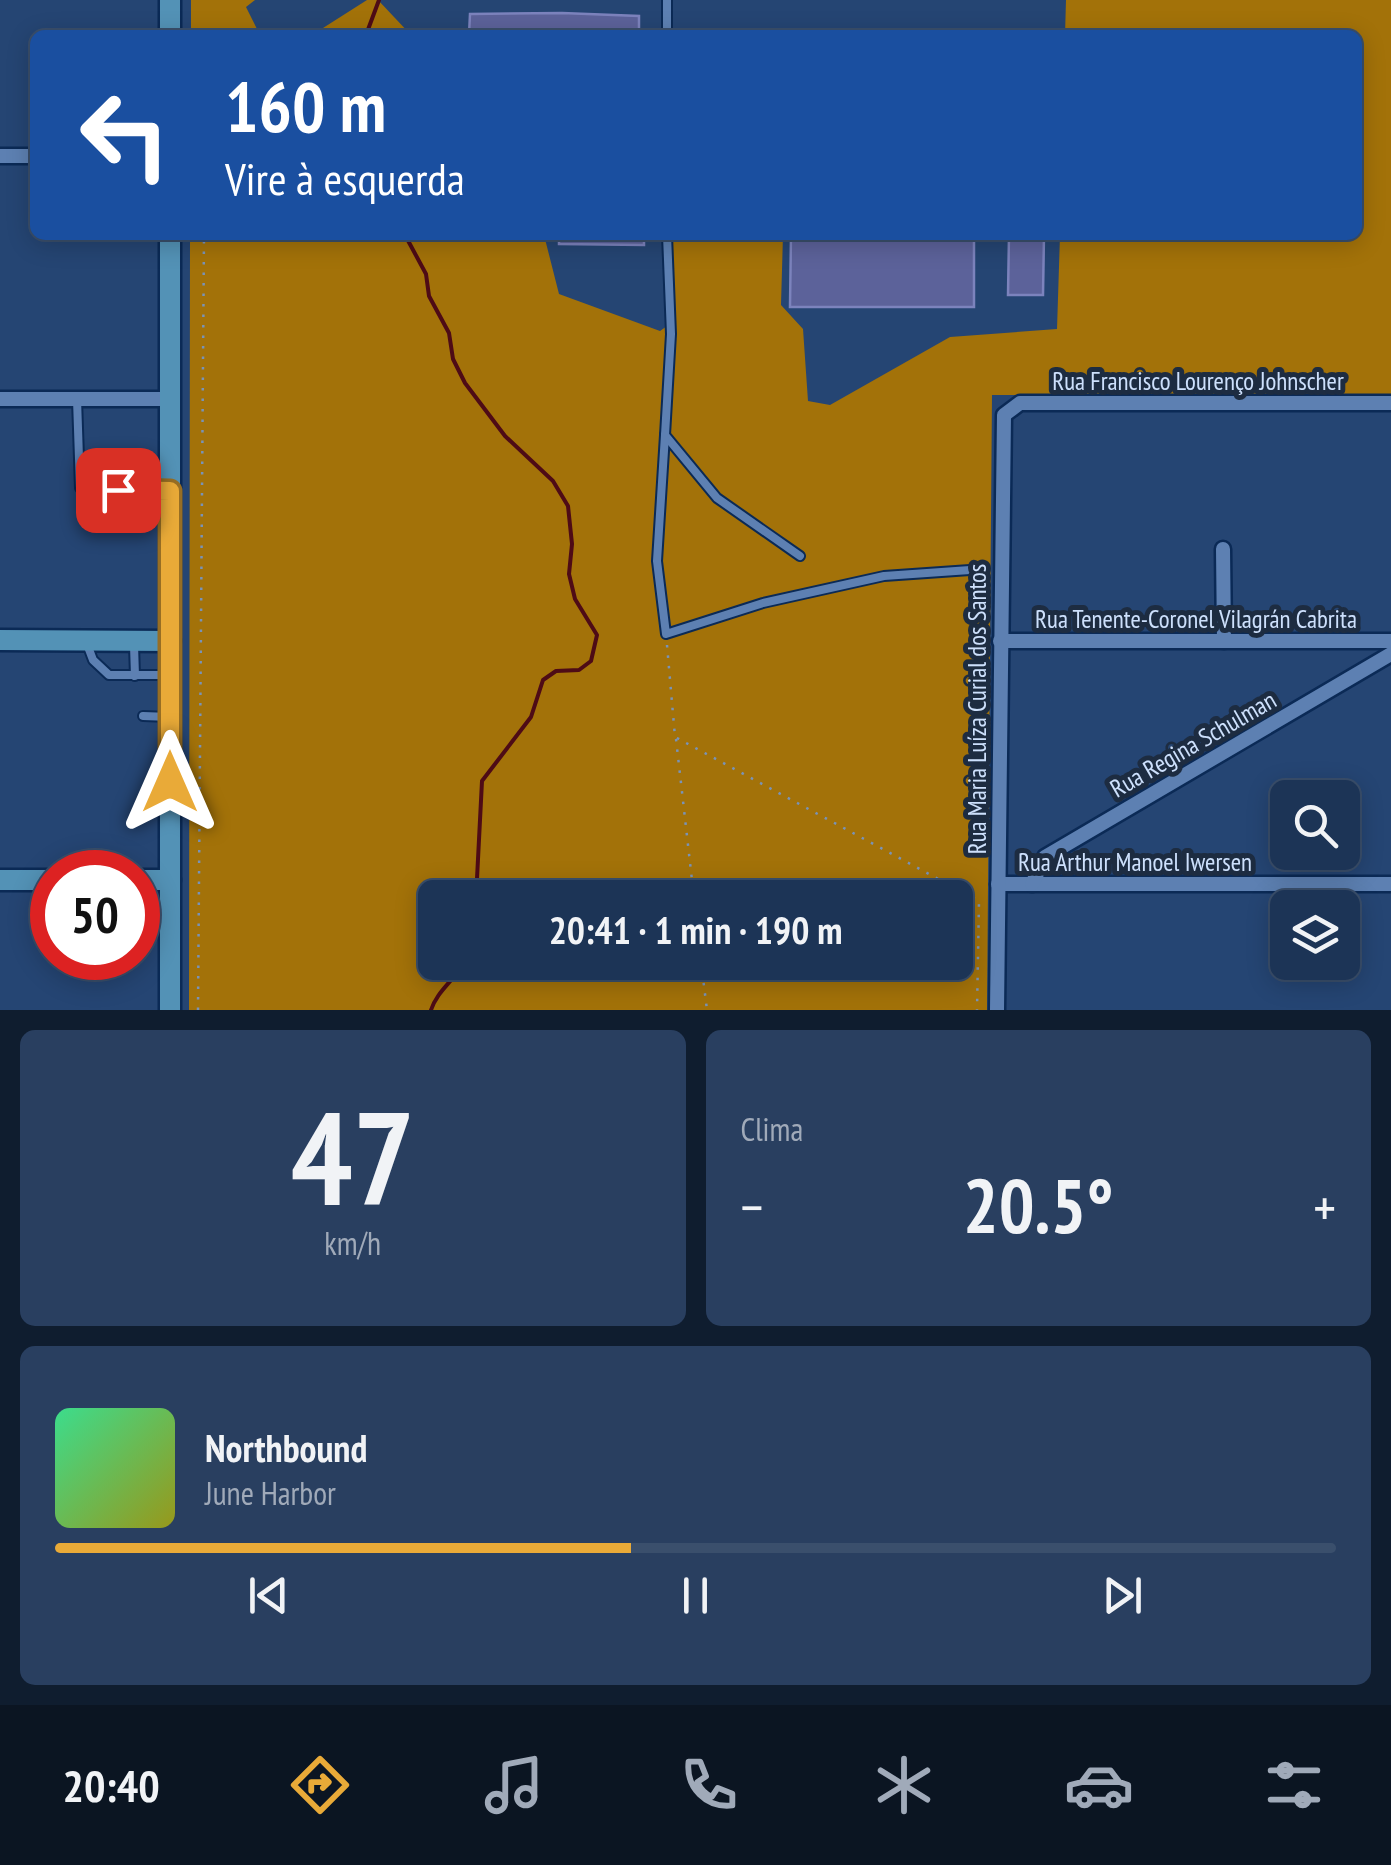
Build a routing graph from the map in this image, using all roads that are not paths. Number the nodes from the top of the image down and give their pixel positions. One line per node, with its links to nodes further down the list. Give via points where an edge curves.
1 (170, 0): 3 (main road)
2 (667, 0): 4 (lane)
3 (170, 30)
4 (666, 30)
5 (0, 156): 6 (street)
6 (30, 156)
7 (170, 240): 11 (main road)
8 (668, 240): 14 (lane)
9 (0, 399): 10 (street)
10 (77, 399): 11 (street); 15 (lane, via 80,488)
11 (170, 399): 15 (main road)
12 (1391, 403): 13 (street, Rua Francisco Lourenço Johnscher, via 1020,404)
13 (1008, 410): 23 (street, Rua Maria Luíza Curial dos Santos, via 1002,426)
14 (665, 435): 17 (lane, via 718,498); 18 (lane, via 658,561 666,634 884,576)
15 (170, 491): 22 (main road)
16 (1222, 549): 24 (street)
17 (800, 556)
18 (970, 570)
19 (0, 640): 20 (main road)
20 (86, 640): 21 (main road); 28 (lane, via 109,676)
21 (134, 640): 22 (main road); 28 (lane)
22 (170, 640): 27 (main road)
23 (1000, 641): 24 (street, Rua Tenente-Coronel Vilagrán Cabrita); 35 (street, Rua Maria Luíza Curial dos Santos)
24 (1224, 641): 25 (street, Rua Tenente-Coronel Vilagrán Cabrita)
25 (1391, 642)
26 (1391, 654): 36 (street, Rua Regina Schulman, via 1045,857)
27 (170, 675): 28 (lane); 30 (main road)
28 (131, 678)
29 (143, 716): 30 (lane)
30 (170, 716): 34 (main road)
31 (0, 880): 32 (main road)
32 (30, 880)
33 (160, 880): 34 (main road)
34 (170, 880): 38 (main road)
35 (998, 884): 36 (street, Rua Arthur Manoel Iwersen); 39 (street, Rua Maria Luíza Curial dos Santos)
36 (1032, 884): 37 (street, Rua Arthur Manoel Iwersen)
37 (1391, 884)
38 (170, 1010)
39 (997, 1010)

